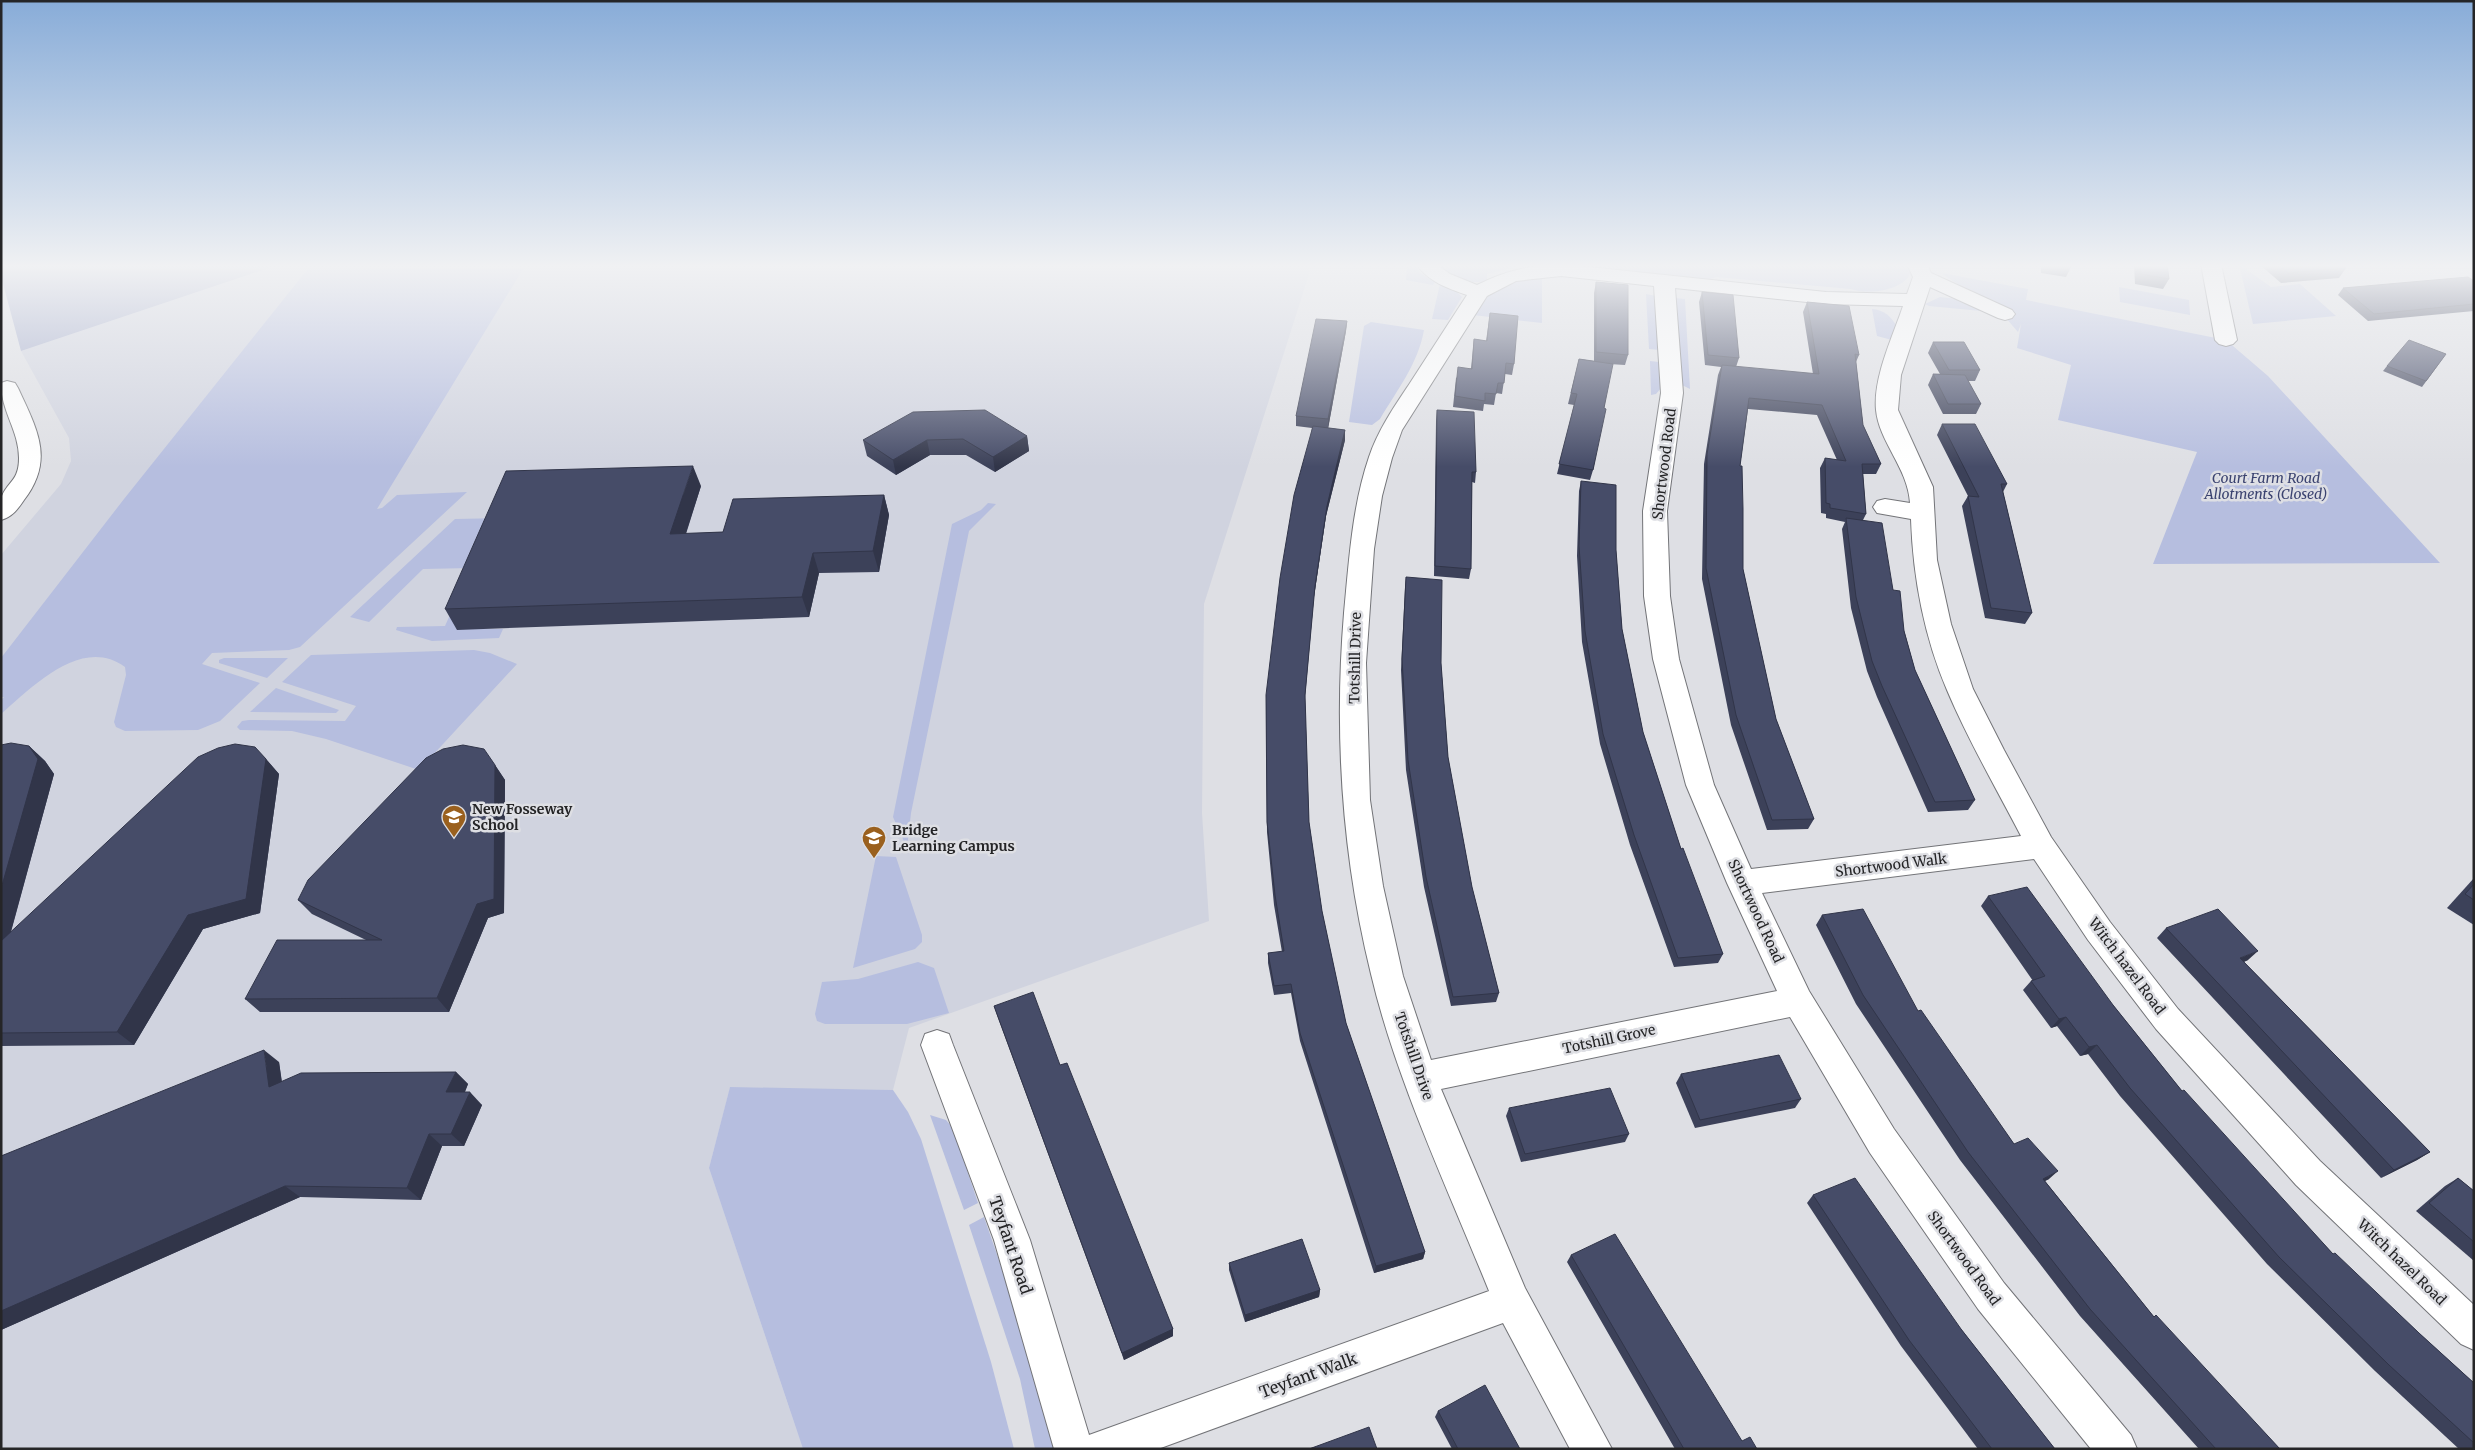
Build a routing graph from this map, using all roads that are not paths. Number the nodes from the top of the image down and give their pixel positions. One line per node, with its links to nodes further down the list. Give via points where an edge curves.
1 (1453, 332): 16 (street, Totshill Drive, via 1392,427 1380,458 1370,496 1356,604 1353,663 1356,800 1368,886 1387,976)
2 (1668, 332): 13 (street, Shortwood Road, via 1672,393 1655,511 1657,596 1666,659 1700,785)
3 (1903, 332): 11 (street, Witch hazel Road, via 1888,383 1887,410 1920,487)
4 (2224, 332): 5 (street)
5 (2226, 340)
6 (7, 388): 8 (street, via 26,436 30,466)
7 (1, 481): 8 (street)
8 (24, 481): 10 (street)
9 (1885, 507): 11 (street)
10 (1, 512)
11 (1922, 514): 12 (street, Witch hazel Road, via 1925,560 1938,624 1960,689)
12 (2041, 846): 13 (street, Shortwood Walk); 18 (street, Witch hazel Road, via 2099,931 2167,1019 2308,1173)
13 (1742, 883): 14 (street, Shortwood Road)
14 (1798, 1001): 16 (street, Totshill Grove); 22 (street, Shortwood Road, via 1882,1141 1991,1296)
15 (937, 1045): 19 (street, Teyfant Road, via 1012,1240)
16 (1420, 1078): 17 (street, Totshill Drive)
17 (1512, 1301): 20 (street, Teyfant Walk); 21 (street, Totshill Drive)
18 (2474, 1331)
19 (1074, 1449)
20 (1103, 1449)
21 (1592, 1449)
22 (2117, 1449)

